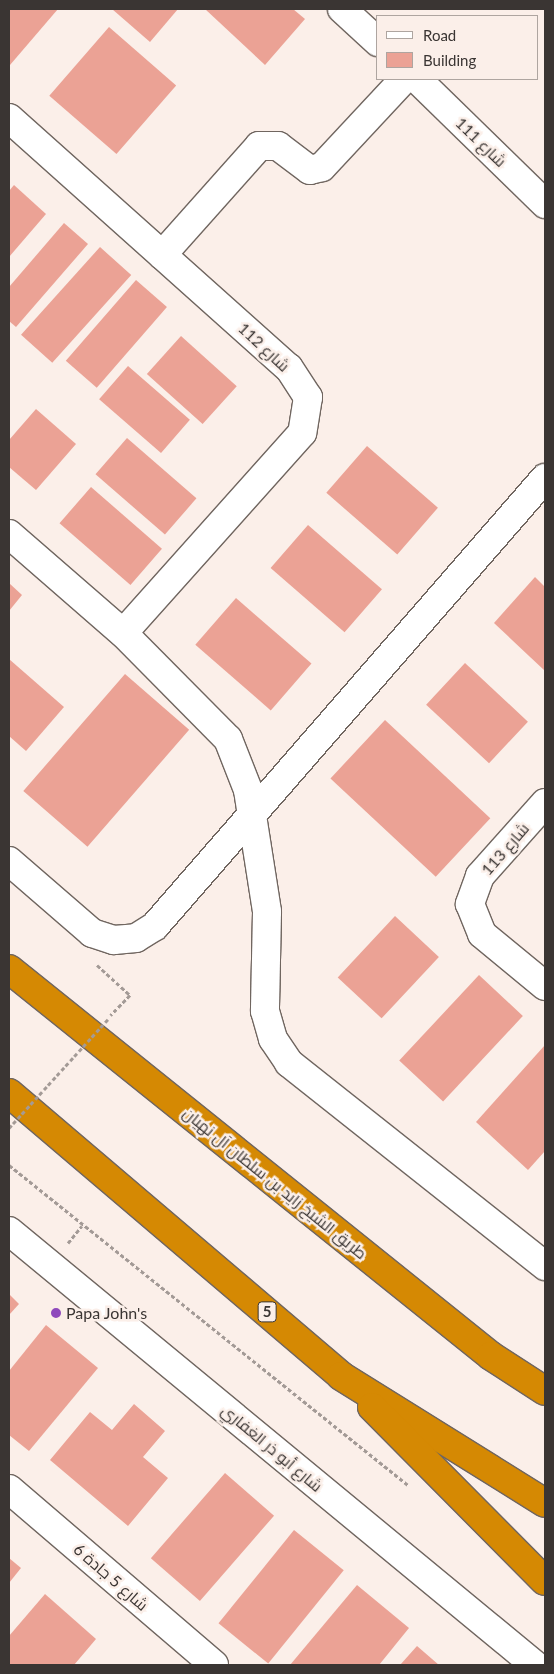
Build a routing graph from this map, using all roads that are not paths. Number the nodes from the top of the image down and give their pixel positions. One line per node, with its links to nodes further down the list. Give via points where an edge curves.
1 (346, 10): 2 (street)
2 (376, 40)
3 (403, 80): 7 (street, via 322,167 310,170 278,146 259,146)
4 (419, 80): 6 (street, شارع 111)
5 (9, 118): 7 (street, شارع 112)
6 (545, 204)
7 (162, 255): 10 (street, شارع 112, via 289,368 308,397 302,433)
8 (545, 478): 12 (street, via 306,758)
9 (9, 534): 10 (street)
10 (123, 632): 12 (street, via 228,739 241,763)
11 (545, 804): 15 (street, شارع 113, via 480,876 470,904 482,934)
12 (249, 817): 13 (street, via 155,926 136,938 114,940 92,933); 18 (street, via 267,912 265,1011 273,1038 289,1063)
13 (9, 861)
14 (9, 969): 19 (highway, طريق الشيخ زايد بن سلطان آل نهيان)
15 (545, 986)
16 (9, 1093): 20 (highway, 5)
17 (9, 1231): 27 (street, شارع أبو ذر الغفاري)
18 (545, 1266)
19 (492, 1356): 21 (highway); 22 (highway, طريق الشيخ زايد بن سلطان آل نهيان)
20 (341, 1376): 24 (highway, 5); 25 (highway)
21 (545, 1383)
22 (545, 1391)
23 (9, 1489): 26 (street, شارع 5 جادة 6)
24 (545, 1503)
25 (545, 1580)
26 (214, 1665)
27 (535, 1665)

